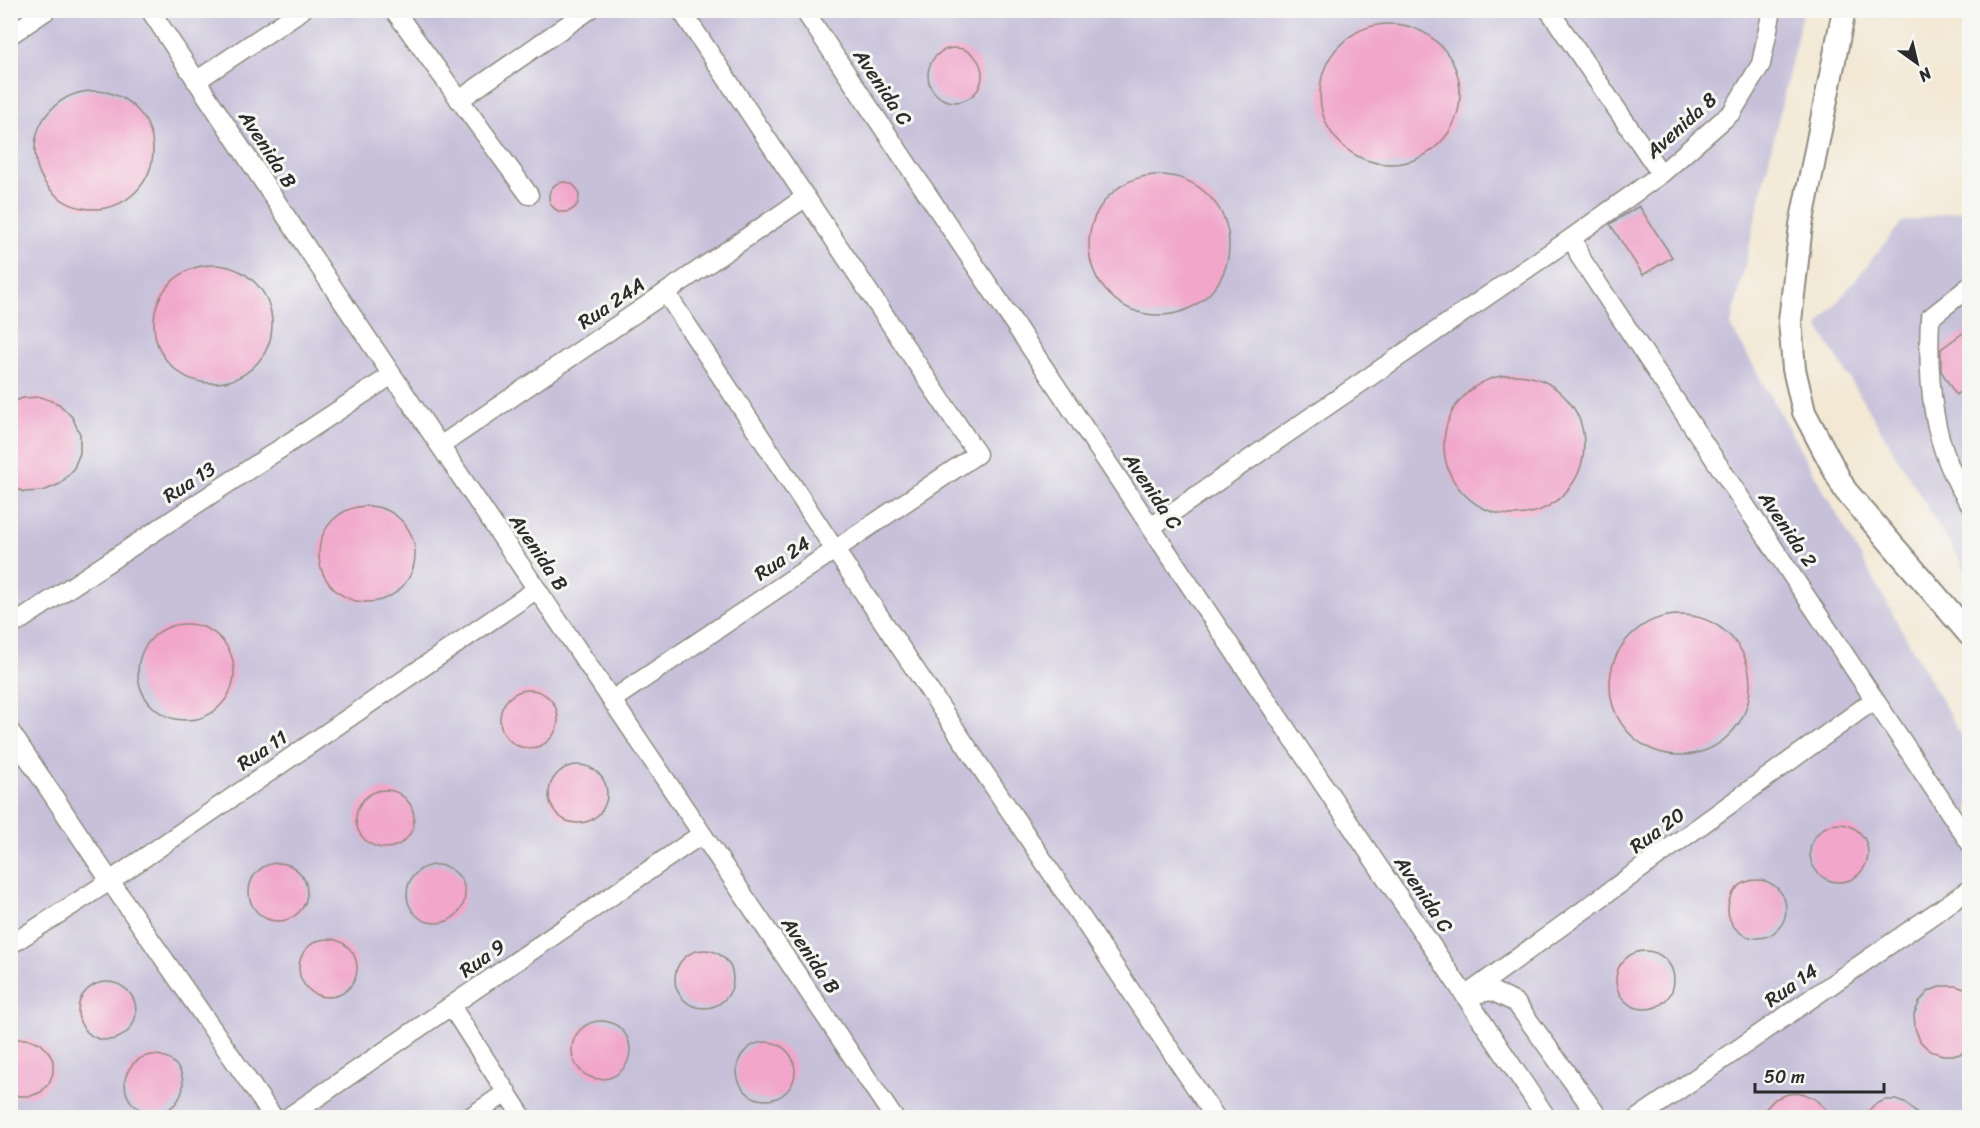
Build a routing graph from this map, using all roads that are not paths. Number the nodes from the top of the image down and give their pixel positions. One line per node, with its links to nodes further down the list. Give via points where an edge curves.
1 (47, 10): 11 (lane)
2 (150, 10): 12 (lane, Avenida B)
3 (302, 10): 12 (lane)
4 (394, 10): 13 (lane)
5 (589, 10): 13 (lane)
6 (681, 10): 16 (lane)
7 (804, 10): 23 (lane, Avenida C)
8 (1549, 10): 14 (lane)
9 (1772, 10): 14 (lane, Avenida 8, via 1761,64 1732,112)
10 (1844, 10): 27 (main road, via 1801,225 1790,321 1794,369 1804,412 1845,490)
11 (10, 35)
12 (196, 81): 20 (lane, Avenida B)
13 (459, 100): 15 (lane)
14 (1661, 174): 17 (lane, Avenida 8)
15 (529, 195)
16 (807, 196): 19 (lane, Rua 24A); 24 (lane, Rua 24, via 977,454)
17 (1573, 237): 23 (lane, Avenida 8); 29 (lane, Avenida 2, via 1580,257)
18 (1970, 286): 22 (lane, via 1930,318 1928,363 1937,435)
19 (666, 293): 21 (lane, Rua 24A); 24 (lane)
20 (392, 375): 21 (lane, Avenida B); 26 (lane, Rua 13)
21 (440, 446): 25 (lane, Avenida B)
22 (1967, 494)
23 (1151, 527): 36 (lane, Avenida C)
24 (835, 550): 28 (lane, Rua 24); 44 (lane)
25 (537, 589): 28 (lane, Avenida B); 33 (lane, Rua 11)
26 (10, 627)
27 (1970, 635)
28 (612, 700): 31 (lane, Avenida B)
29 (1874, 700): 32 (lane, Avenida 2); 36 (lane, Rua 20)
30 (10, 731): 33 (lane)
31 (702, 834): 37 (lane, Rua 9); 43 (lane, Avenida B)
32 (1970, 843)
33 (110, 880): 35 (lane, Rua 11); 39 (lane)
34 (1970, 890): 47 (lane, Rua 14)
35 (10, 945)
36 (1465, 996): 45 (lane, Avenida C); 46 (lane, via 1492,991 1516,1003)
37 (451, 1006): 38 (lane); 40 (lane, Rua 9)
38 (507, 1092): 41 (lane); 42 (lane)
39 (274, 1118)
40 (287, 1118)
41 (468, 1118)
42 (523, 1118)
43 (894, 1118)
44 (1216, 1118)
45 (1547, 1118)
46 (1599, 1118)
47 (1638, 1118)

